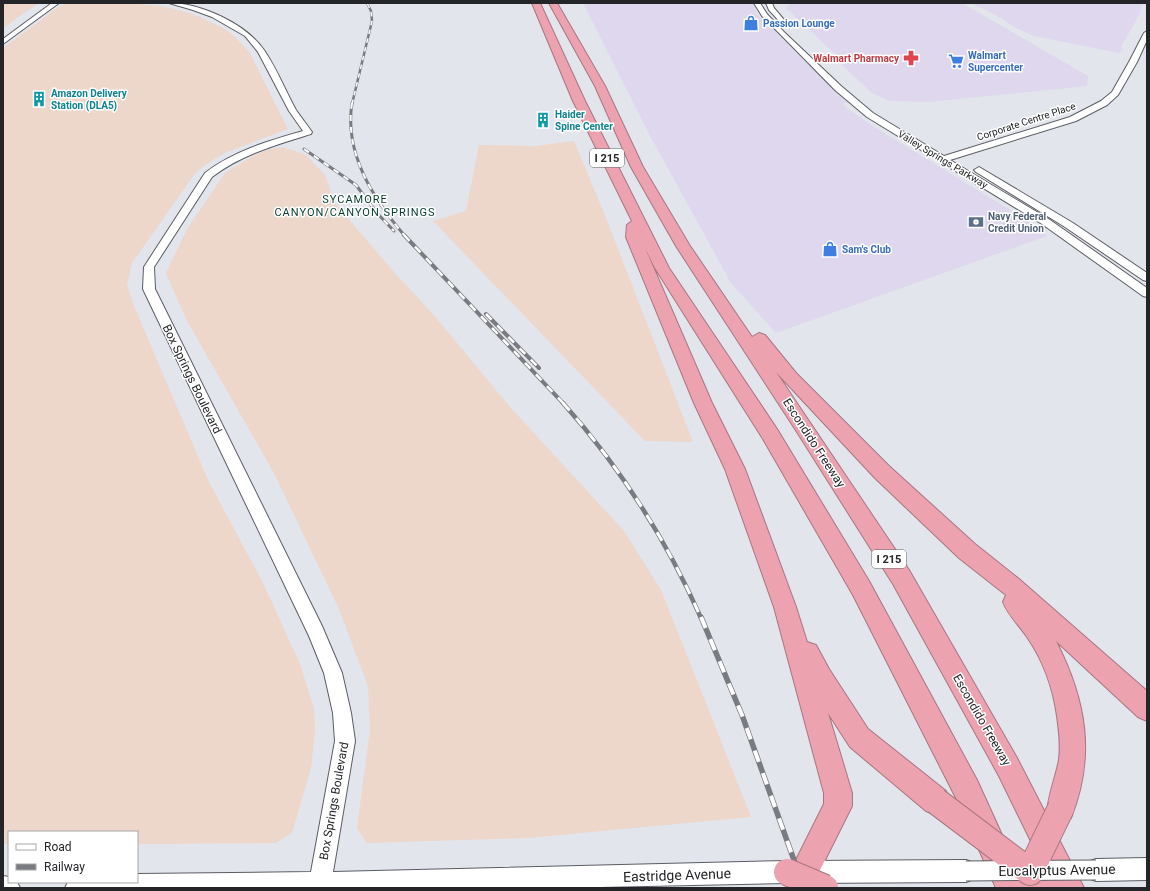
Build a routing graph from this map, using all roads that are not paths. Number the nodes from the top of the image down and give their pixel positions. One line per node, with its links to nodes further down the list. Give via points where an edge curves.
1 (47, 3): 11 (street)
2 (56, 3): 12 (street)
3 (172, 3): 29 (street, Box Springs Boulevard, via 214,16 247,34 261,51 293,111 308,132 245,152 208,175 149,267 149,289 316,632 333,673 345,741)
4 (536, 3): 9 (highway, I 215)
5 (758, 3): 17 (street, Valley Springs Parkway, via 764,15 782,34 855,103 889,127)
6 (769, 3): 13 (street, via 775,15)
7 (554, 5): 20 (highway, Escondido Freeway / I 215, via 600,86 637,167)
8 (531, 7): 9 (highway); 14 (highway, via 549,49)
9 (543, 20): 14 (highway, I 215)
10 (1147, 33): 18 (street, Corporate Centre Place, via 1137,62 1115,93 1104,103 1073,119)
11 (3, 34)
12 (3, 42)
13 (819, 57)
14 (580, 101): 19 (highway, I 215)
15 (888, 116): 16 (street, Valley Springs Parkway)
16 (913, 131)
17 (943, 154): 18 (street, Corporate Centre Place); 22 (street, Valley Springs Parkway, via 1107,263)
18 (955, 155): 21 (street, Valley Springs Parkway, via 1109,251)
19 (635, 214): 24 (highway, via 633,237 703,403 735,469); 30 (highway, I 215, via 662,268 770,434 861,588 967,790)
20 (683, 246): 23 (highway, via 821,411); 34 (highway, Escondido Freeway / I 215, via 901,578 1008,767)
21 (1147, 278)
22 (1147, 293)
23 (967, 551): 25 (highway, via 1011,586); 30 (highway, bridge, via 1027,616 1046,646 1062,683 1071,720 1073,755 1061,808)
24 (785, 607): 28 (highway, via 838,793 838,806 823,834); 30 (highway, bridge, via 820,678 859,738 936,801)
25 (1147, 708)
26 (1147, 869): 30 (street, Eucalyptus Avenue, bridge, via 1096,870)
27 (966, 871): 28 (street, Eastridge Avenue); 30 (street, Eucalyptus Avenue, bridge)
28 (813, 876): 29 (street, Eastridge Avenue, via 752,872)
29 (320, 883): 33 (street, Eastridge Avenue, via 126,884)
30 (1029, 884)
31 (3, 887): 32 (street)
32 (9, 888)
33 (76, 888)
34 (1069, 888)

